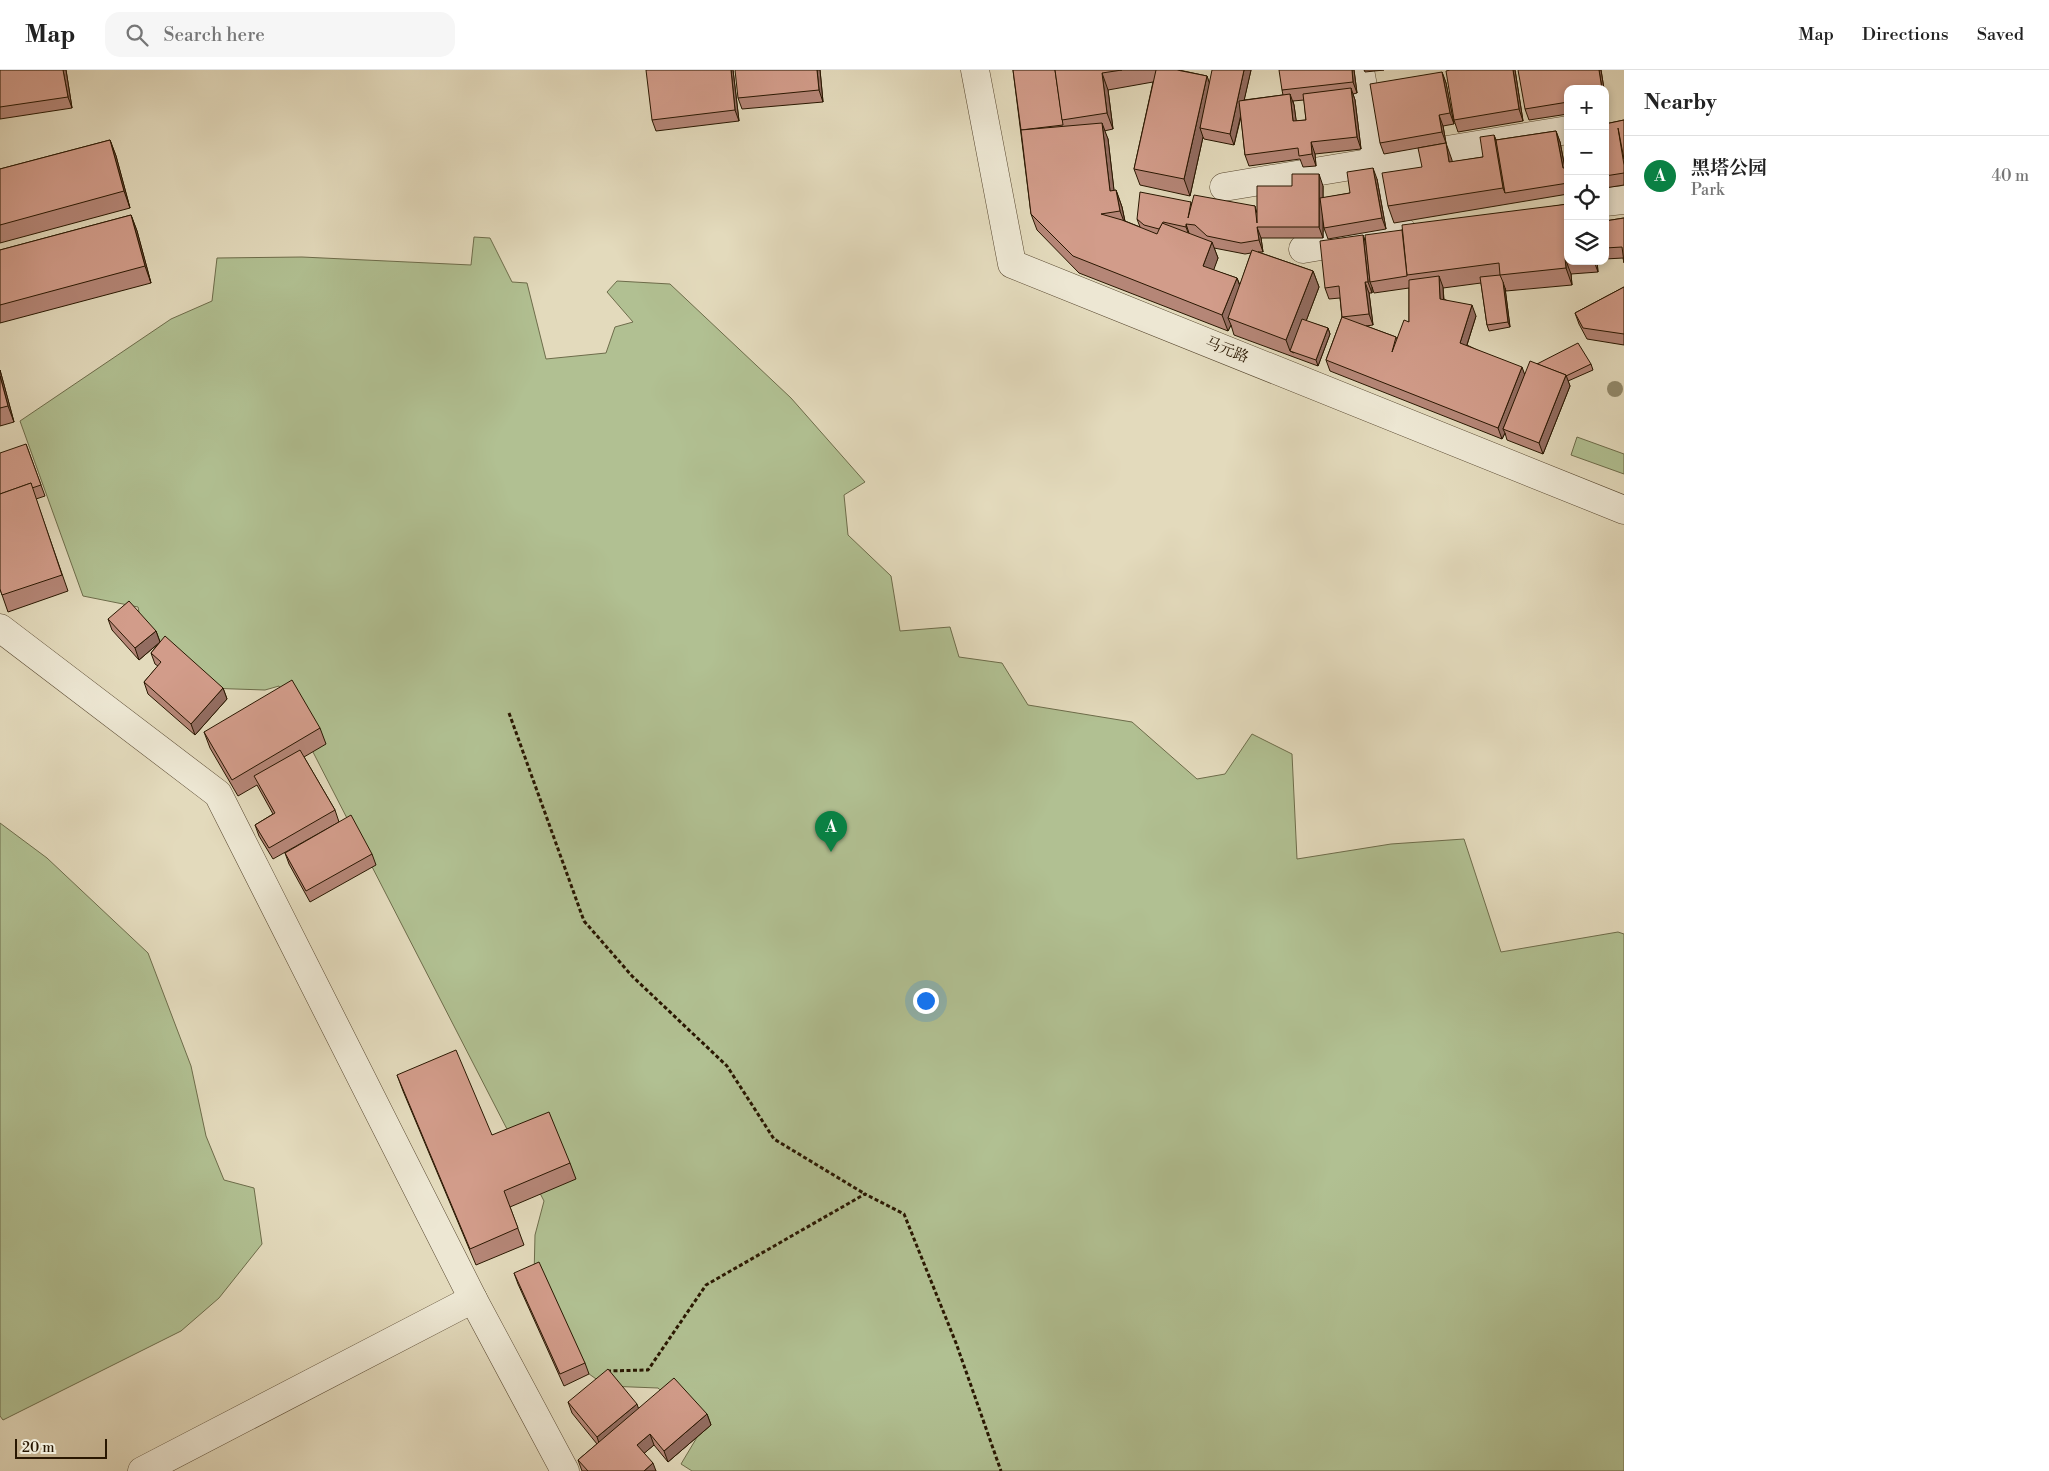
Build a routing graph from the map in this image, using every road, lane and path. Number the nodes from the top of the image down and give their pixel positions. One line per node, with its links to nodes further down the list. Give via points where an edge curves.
1 (976, 70): 11 (street, 马元路, via 1012,264)
2 (1360, 70): 4 (street)
3 (1564, 131): 4 (street)
4 (1377, 163): 5 (street); 9 (street)
5 (1224, 187)
6 (1624, 200): 7 (street)
7 (1609, 202)
8 (1430, 228): 9 (street)
9 (1390, 234): 10 (street)
10 (1303, 249)
11 (1624, 510)
12 (0, 628): 15 (street, via 218,794)
13 (510, 713): 14 (path, via 584,920 632,976 728,1066 774,1139)
14 (865, 1194): 16 (path, via 706,1285 648,1370 608,1371); 19 (path, via 904,1214 956,1343)
15 (473, 1299): 17 (street); 18 (street)
16 (601, 1376)
17 (142, 1471)
18 (565, 1471)
19 (1001, 1471)

